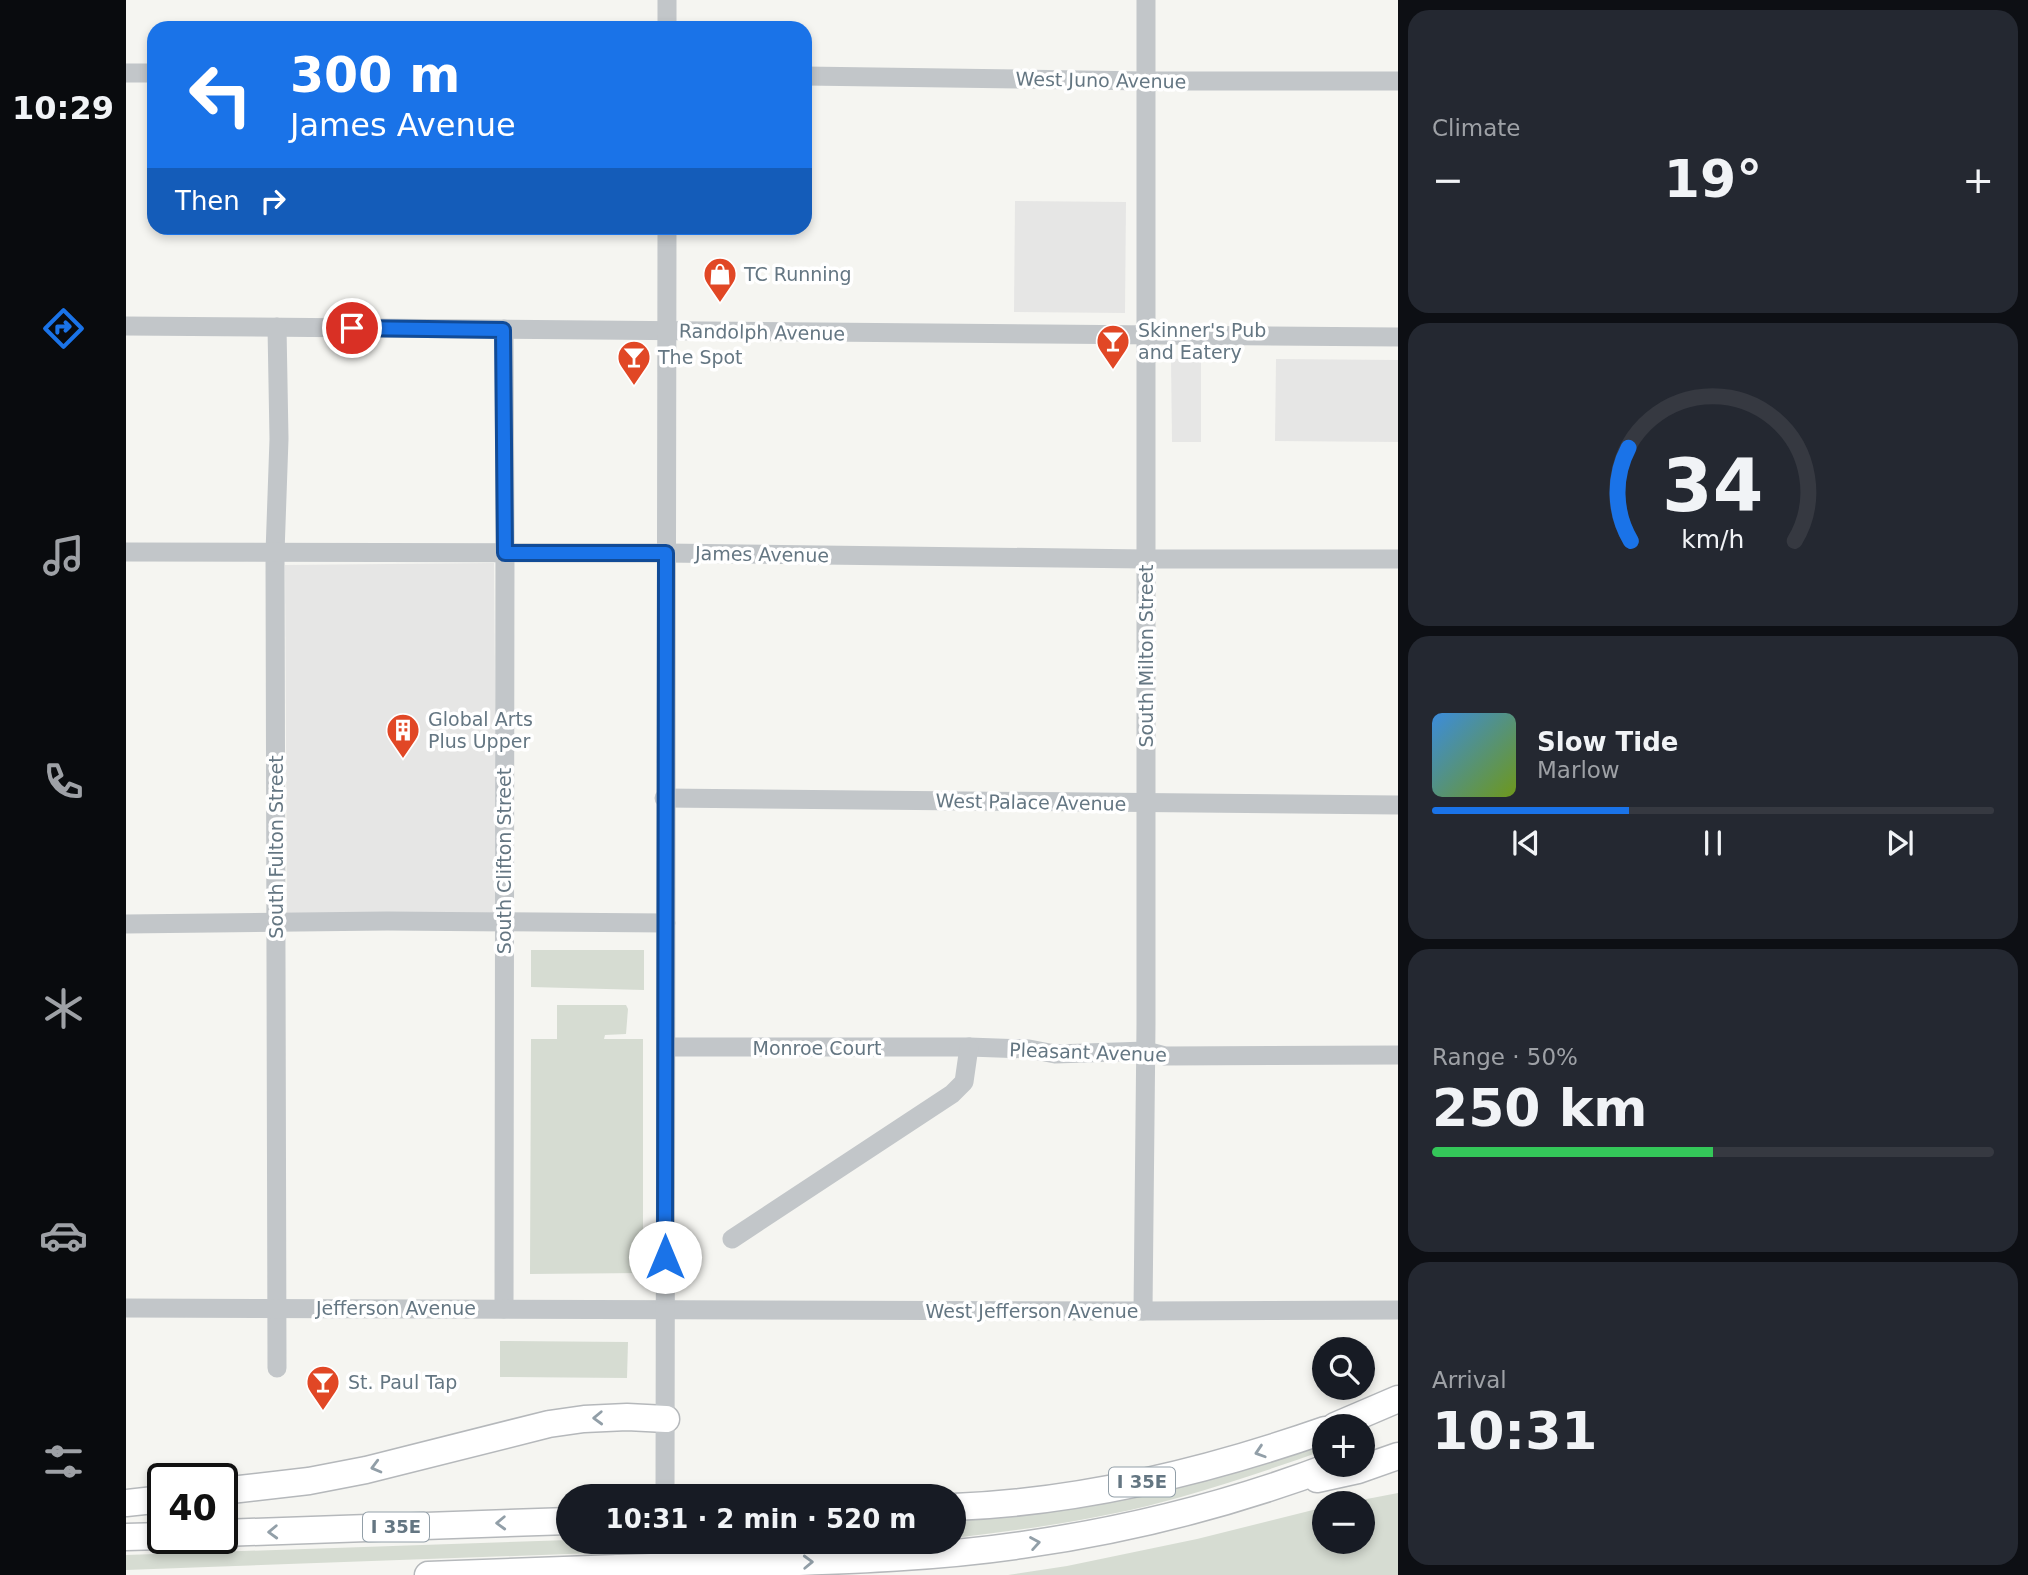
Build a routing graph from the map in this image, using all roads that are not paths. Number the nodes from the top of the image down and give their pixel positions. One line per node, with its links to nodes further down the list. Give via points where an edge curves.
1 (667, 0): 3 (street)
2 (1146, 0): 7 (street, South Milton Street)
3 (667, 21)
4 (126, 73): 5 (street)
5 (147, 73)
6 (812, 76): 7 (street, West Juno Avenue)
7 (1146, 81): 8 (street, West Juno Avenue); 14 (street, South Milton Street)
8 (1398, 81)
9 (667, 235): 13 (street)
10 (126, 327): 11 (street, Randolph Avenue)
11 (276, 327): 12 (street, Randolph Avenue); 17 (street, South Fulton Street)
12 (503, 330): 13 (street, Randolph Avenue); 18 (street, South Clifton Street)
13 (667, 330): 14 (street, Randolph Avenue); 19 (street)
14 (1146, 335): 15 (street, Randolph Avenue); 20 (street, South Milton Street)
15 (1398, 337)
16 (126, 552): 17 (street, James Avenue)
17 (275, 553): 18 (street, James Avenue); 25 (street, South Fulton Street)
18 (505, 553): 19 (street, James Avenue); 26 (street, South Clifton Street)
19 (666, 553): 20 (street, James Avenue); 22 (street)
20 (1146, 559): 21 (street, James Avenue); 23 (street, South Milton Street)
21 (1398, 559)
22 (664, 798): 23 (street, West Palace Avenue); 27 (street)
23 (1146, 804): 24 (street, West Palace Avenue); 31 (street, South Milton Street)
24 (1398, 805)
25 (277, 923): 26 (street); 28 (street); 35 (street, South Fulton Street)
26 (504, 923): 27 (street); 36 (street, South Clifton Street)
27 (666, 923): 29 (street)
28 (126, 924)
29 (666, 1047): 30 (street, Monroe Court); 38 (street)
30 (968, 1047): 31 (street, Pleasant Avenue, via 1055,1054); 33 (street, via 964,1082 952,1094)
31 (1146, 1051): 32 (street, Pleasant Avenue, via 1165,1056); 39 (street, South Milton Street)
32 (1398, 1055)
33 (732, 1239)
34 (126, 1308): 35 (street, Jefferson Avenue)
35 (277, 1308): 36 (street, Jefferson Avenue); 40 (street, South Fulton Street)
36 (503, 1309): 38 (street, Jefferson Avenue)
37 (1398, 1310): 39 (street, West Jefferson Avenue)
38 (665, 1311): 39 (street, West Jefferson Avenue); 43 (street)
39 (1143, 1311)
40 (278, 1368)
41 (1398, 1399): 42 (highway)
42 (1363, 1414)
43 (666, 1419): 49 (street); 50 (highway, one-way to 50, via 548,1424 366,1470)
44 (1312, 1434): 54 (highway, I 35E, one-way to 54, via 1171,1476 1067,1496)
45 (1398, 1438): 46 (highway)
46 (1375, 1448)
47 (1398, 1456): 51 (highway, via 1357,1470)
48 (1312, 1472): 51 (highway, I 35E)
49 (665, 1484)
50 (238, 1489)
51 (1257, 1491): 60 (highway, I 35E, one-way to 51, bridge, via 889,1559 1021,1546 1124,1527)
52 (147, 1501): 53 (highway)
53 (126, 1503)
54 (966, 1506)
55 (556, 1521): 56 (highway, I 35E, one-way to 56)
56 (238, 1532)
57 (147, 1536): 58 (highway)
58 (126, 1537)
59 (664, 1554): 61 (street)
60 (428, 1575)
61 (664, 1575)

